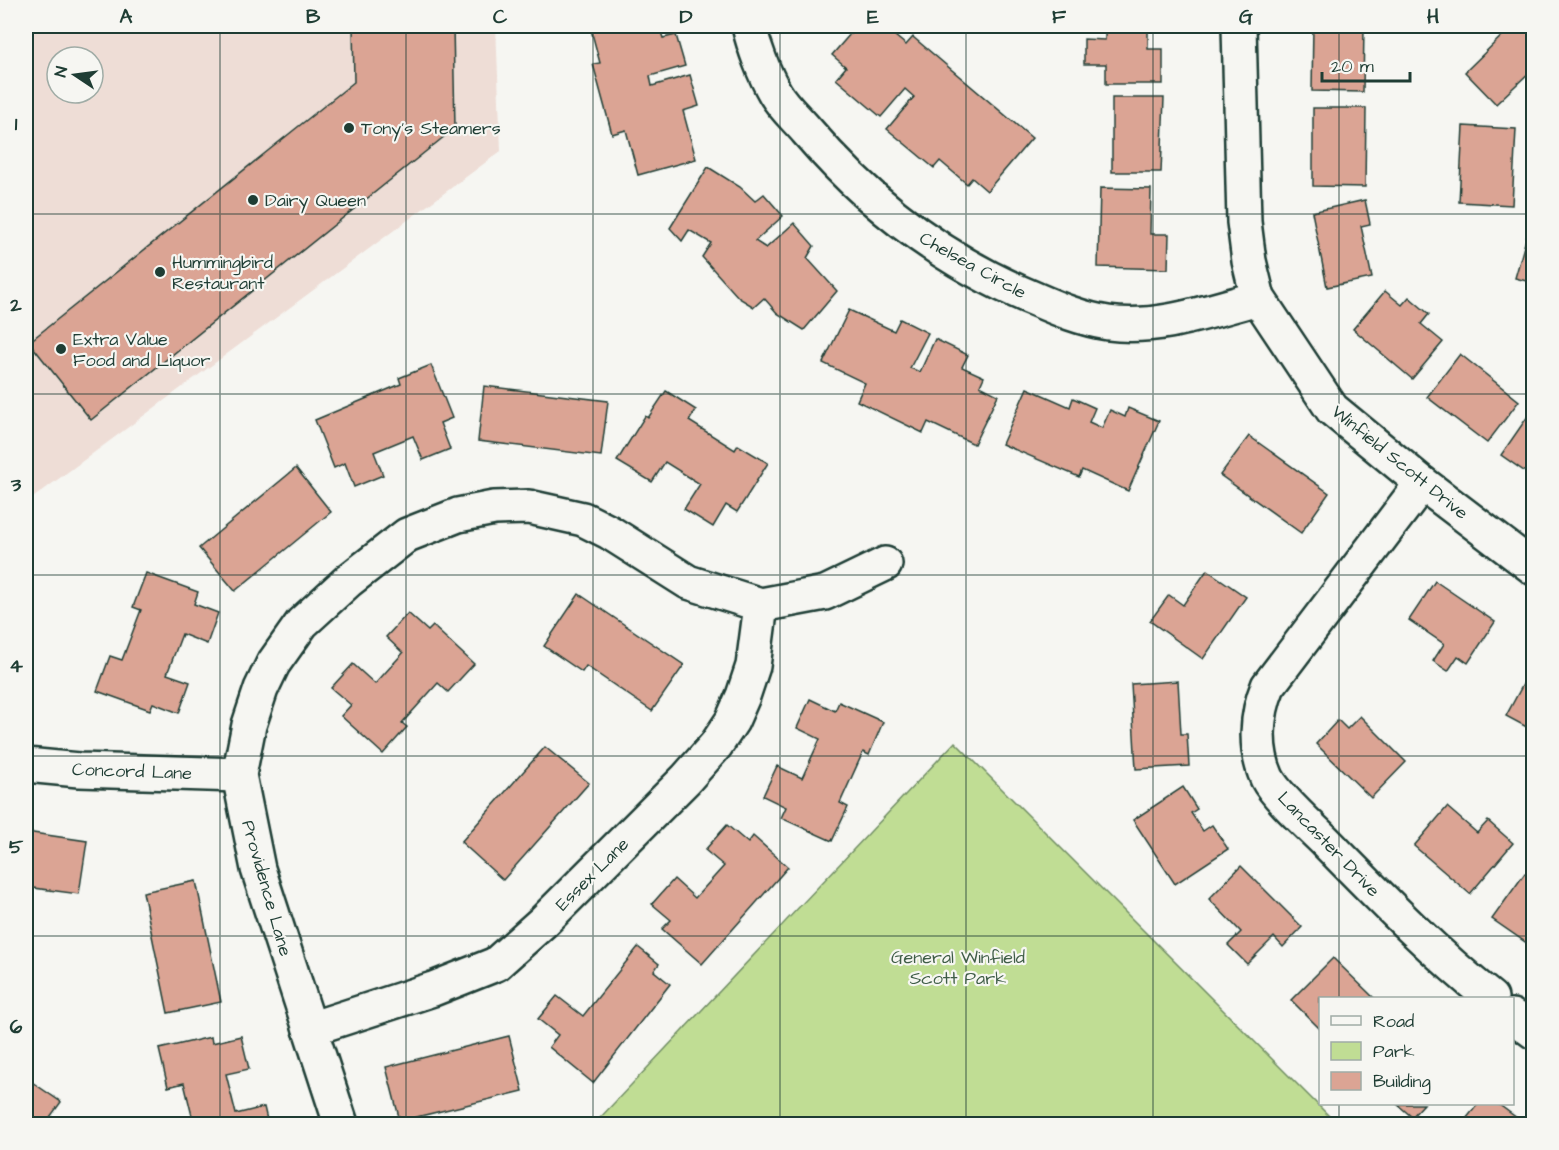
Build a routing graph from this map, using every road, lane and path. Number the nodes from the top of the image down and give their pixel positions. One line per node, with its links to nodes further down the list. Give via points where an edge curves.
1 (749, 26): 3 (street, Chelsea Circle, via 775,94 825,152 919,237 993,281 1074,315 1133,325 1176,320)
2 (1239, 26): 3 (street, Winfield Scott Drive, via 1244,222)
3 (1258, 298): 4 (street, Winfield Scott Drive, via 1327,403)
4 (1422, 483): 6 (street, Winfield Scott Drive); 10 (street, Lancaster Drive, via 1268,686 1260,704 1258,740 1268,779 1301,818)
5 (885, 564): 7 (street, Providence Lane, via 825,593)
6 (1533, 568)
7 (761, 604): 9 (street, Providence Lane, via 688,582 609,532 558,512 529,507 494,508 458,515 407,535 302,623 261,689); 12 (street, Essex Lane, via 753,666 732,721 716,745 544,921 496,964)
8 (26, 765): 9 (street, Concord Lane)
9 (239, 775): 12 (street, Providence Lane, via 258,869)
10 (1489, 997)
11 (1514, 1018): 13 (street)
12 (310, 1029): 14 (street, Providence Lane)
13 (1533, 1032)
14 (341, 1125)

